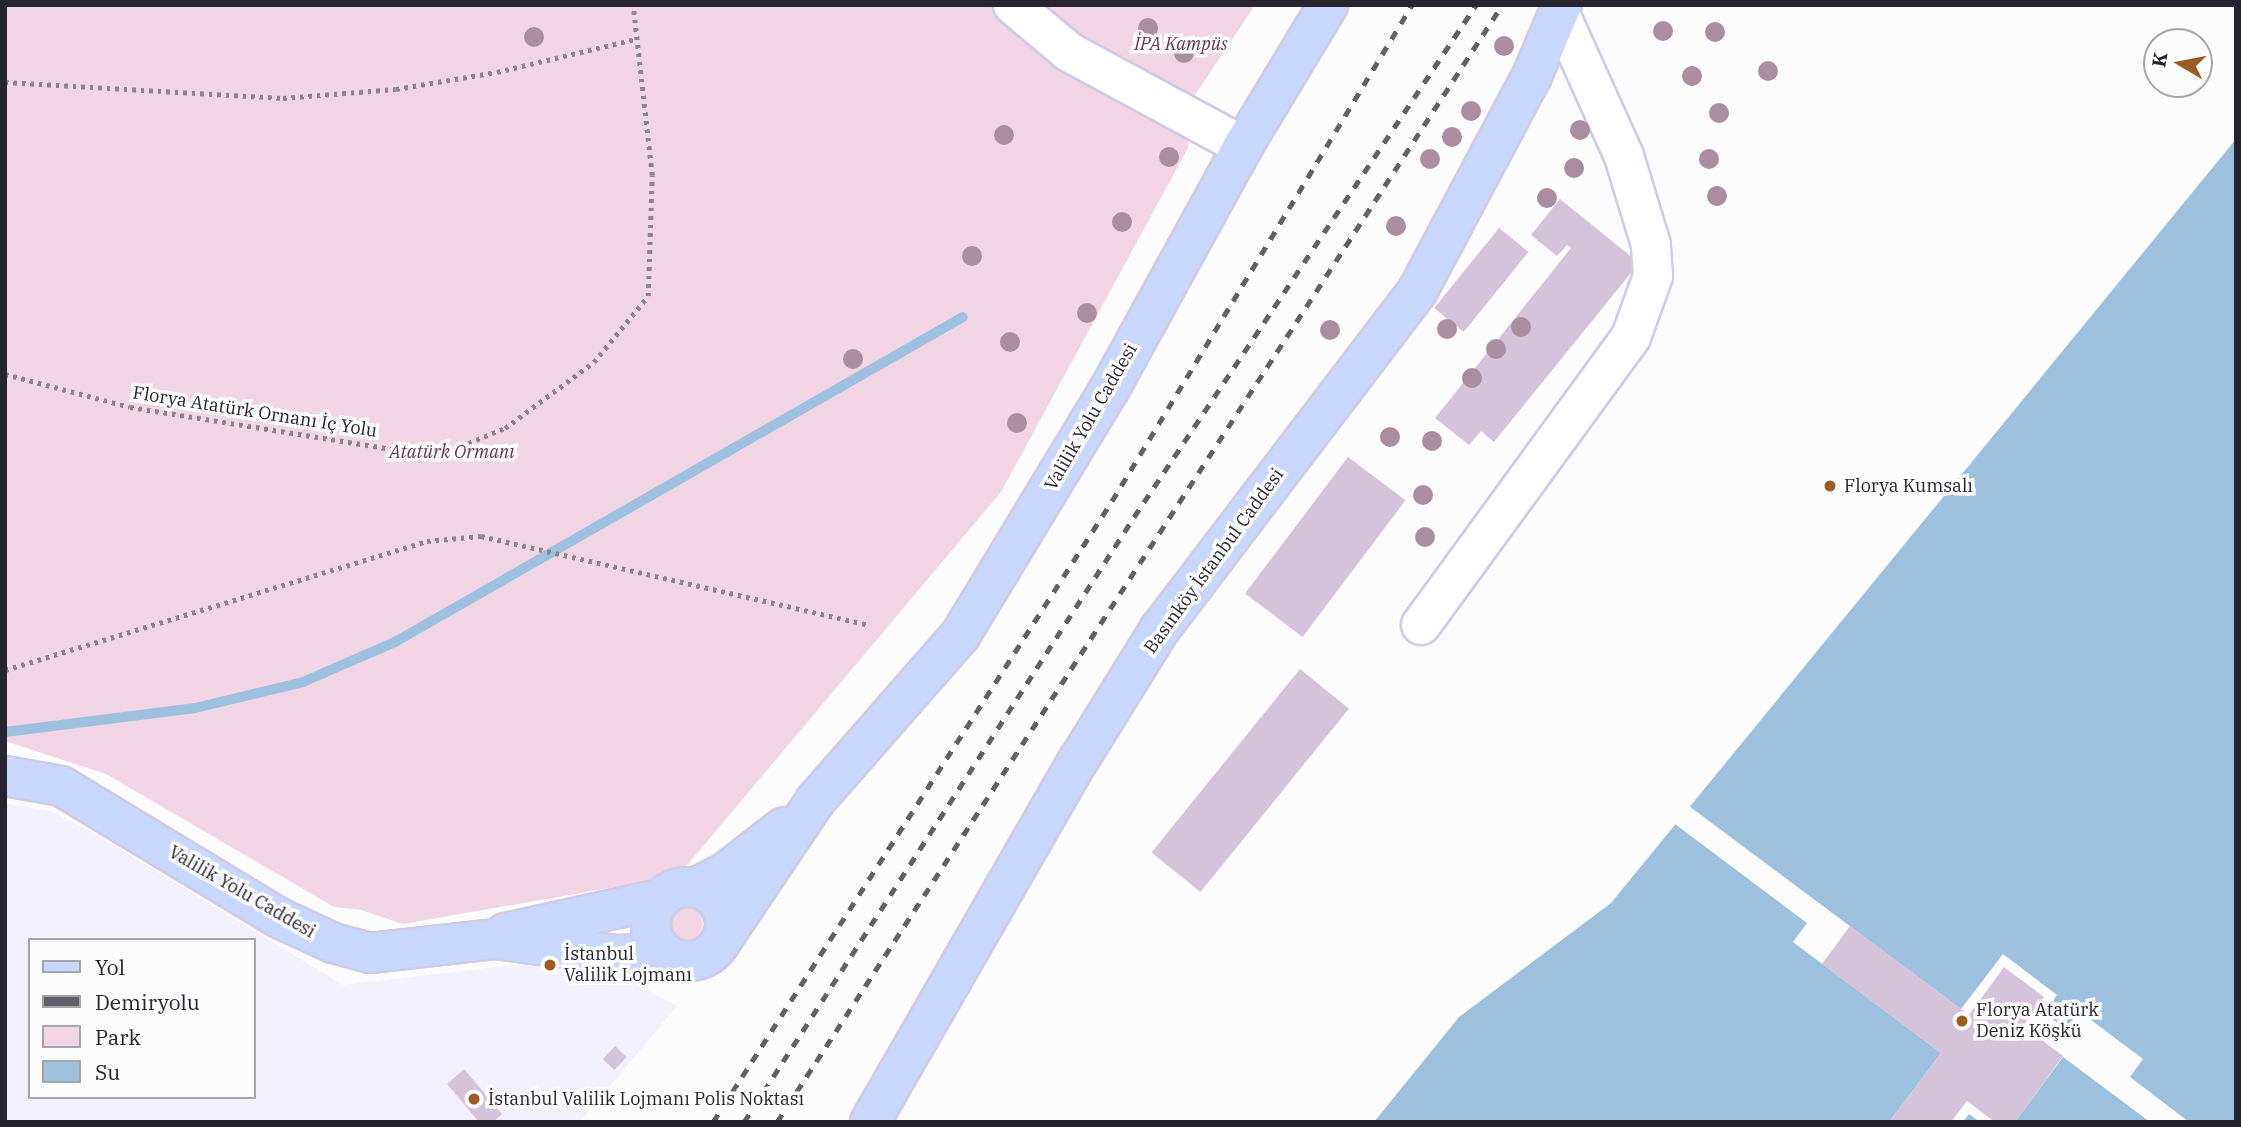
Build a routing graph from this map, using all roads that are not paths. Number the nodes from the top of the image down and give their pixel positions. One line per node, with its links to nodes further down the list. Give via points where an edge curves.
1 (1013, 5): 4 (lane, via 1069,52)
2 (1328, 5): 4 (main road, Valilik Yolu Caddesi)
3 (1561, 9): 5 (lane, via 1624,156 1651,245 1653,276 1631,337); 12 (main road, Basınköy İstanbul Caddesi, via 1532,76 1418,290 1160,629 1078,761)
4 (1243, 146): 7 (main road, Valilik Yolu Caddesi, via 1109,390 961,634)
5 (1421, 625)
6 (5, 776): 9 (main road, Valilik Yolu Caddesi, via 61,786 277,917 333,943 370,953)
7 (815, 800): 8 (main road, via 756,851); 10 (main road)
8 (678, 893): 9 (main road, via 517,927); 10 (main road, via 715,898 724,919); 11 (main road, via 651,921 656,944)
9 (494, 939): 11 (main road, via 618,955)
10 (720, 941): 11 (main road, via 698,960 675,959)
11 (665, 953)
12 (870, 1122)

